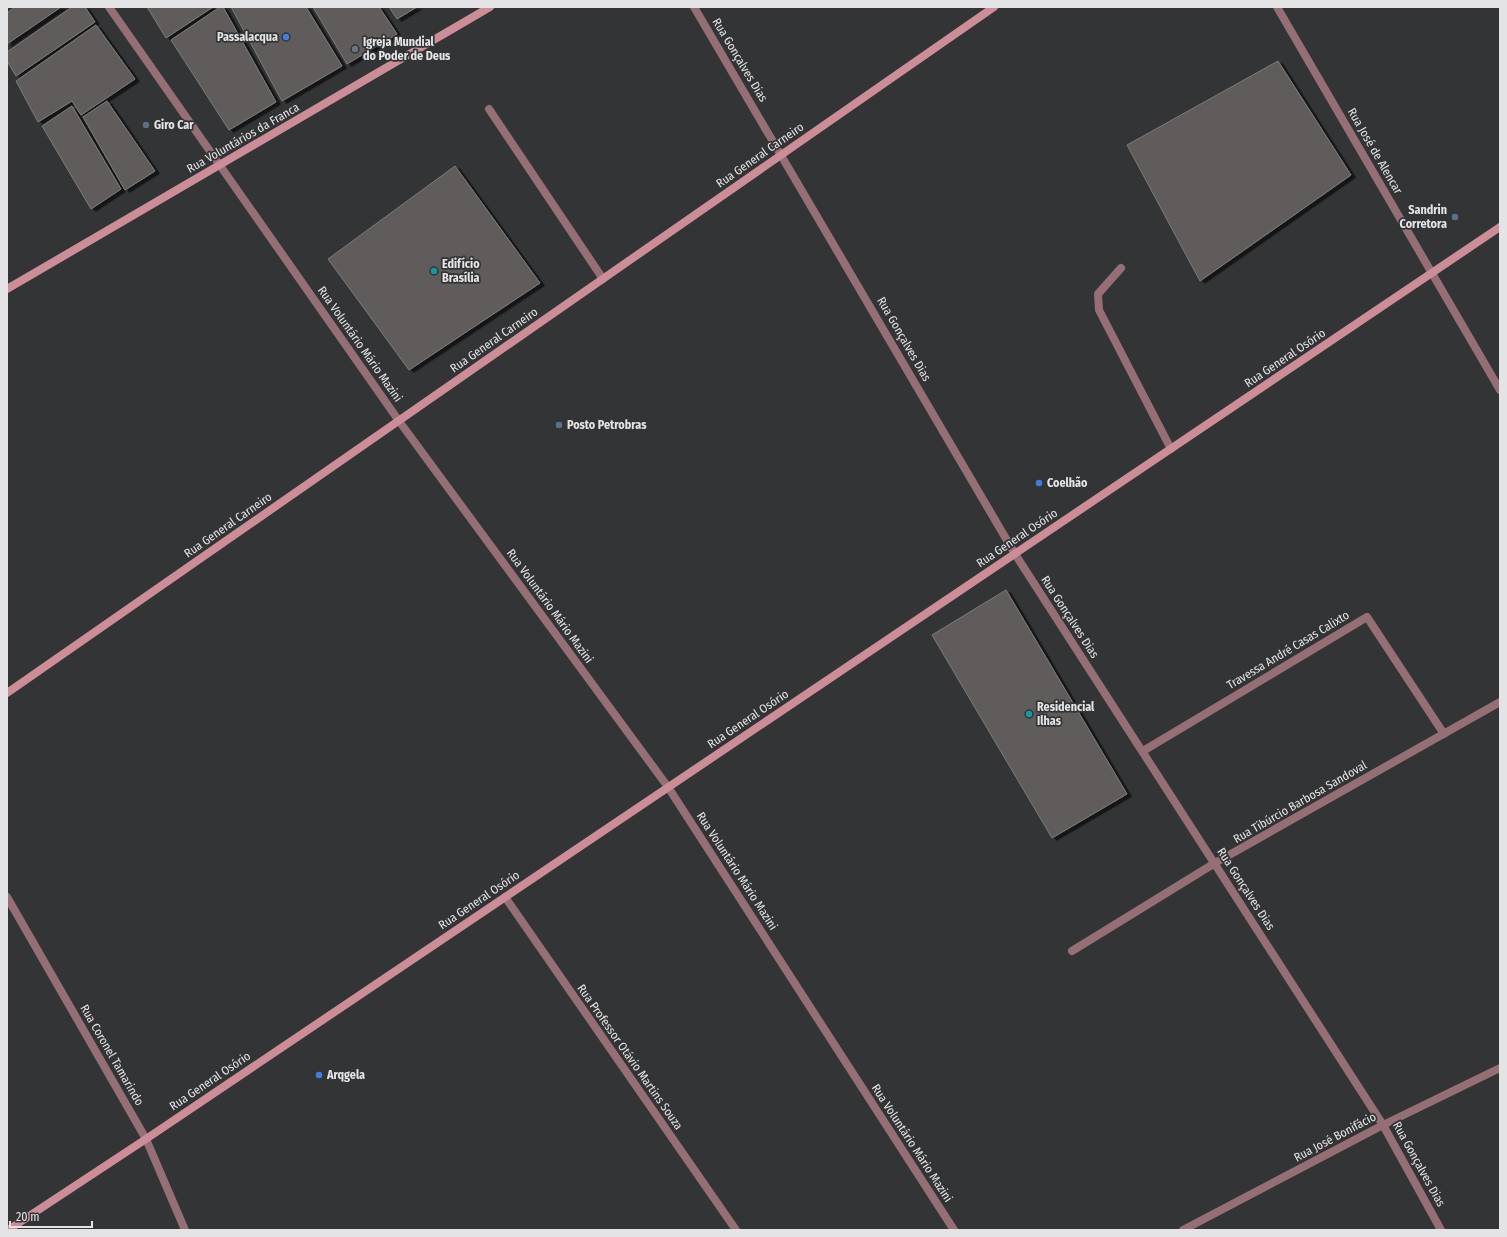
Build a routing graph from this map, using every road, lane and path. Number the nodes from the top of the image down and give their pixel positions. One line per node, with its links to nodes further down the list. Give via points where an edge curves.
1 (109, 7): 8 (street, Rua Voluntário Mário Mazini)
2 (490, 7): 8 (street, Rua Voluntários da Franca)
3 (694, 7): 7 (street, Rua Gonçalves Dias)
4 (994, 7): 7 (street, Rua General Carneiro)
5 (1276, 7): 11 (street, Rua José de Alencar)
6 (489, 109): 12 (street)
7 (782, 155): 12 (street, Rua General Carneiro); 17 (street, Rua Gonçalves Dias)
8 (220, 166): 13 (street, Rua Voluntários da Franca); 15 (street, Rua Voluntário Mário Mazini)
9 (1500, 227): 11 (street, Rua General Osório)
10 (1121, 268): 16 (street, via 1098,294 1099,310)
11 (1432, 273): 14 (street, Rua José de Alencar); 16 (street, Rua General Osório)
12 (603, 279): 15 (street, Rua General Carneiro)
13 (7, 289)
14 (1500, 390)
15 (399, 421): 18 (street, Rua General Carneiro); 22 (street, Rua Voluntário Mário Mazini)
16 (1171, 449): 17 (street, Rua General Osório)
17 (1015, 554): 21 (street, Rua Gonçalves Dias); 22 (street, Rua General Osório)
18 (7, 693)
19 (1500, 702): 20 (street, Rua Tibúrcio Barbosa Sandoval)
20 (1444, 734): 21 (street, Travessa André Casas Calixto, via 1367,617); 23 (street, Rua Tibúrcio Barbosa Sandoval)
21 (1143, 751): 23 (street, Rua Gonçalves Dias)
22 (668, 787): 25 (street, Rua General Osório); 33 (street, Rua Voluntário Mário Mazini)
23 (1215, 863): 26 (street, Rua Tibúrcio Barbosa Sandoval); 28 (street, Rua Gonçalves Dias)
24 (7, 897): 29 (street, Rua Coronel Tamarindo)
25 (505, 897): 29 (street, Rua General Osório); 32 (street, Rua Professor Otávio Martins Souza)
26 (1072, 951)
27 (1500, 1068): 28 (street, Rua José Bonifácio)
28 (1383, 1125): 34 (street, Rua José Bonifácio); 35 (street, Rua Gonçalves Dias)
29 (146, 1139): 30 (street, Rua General Osório); 31 (street, Rua Coronel Tamarindo)
30 (8, 1230)
31 (185, 1230)
32 (736, 1230)
33 (954, 1230)
34 (1183, 1230)
35 (1442, 1230)

